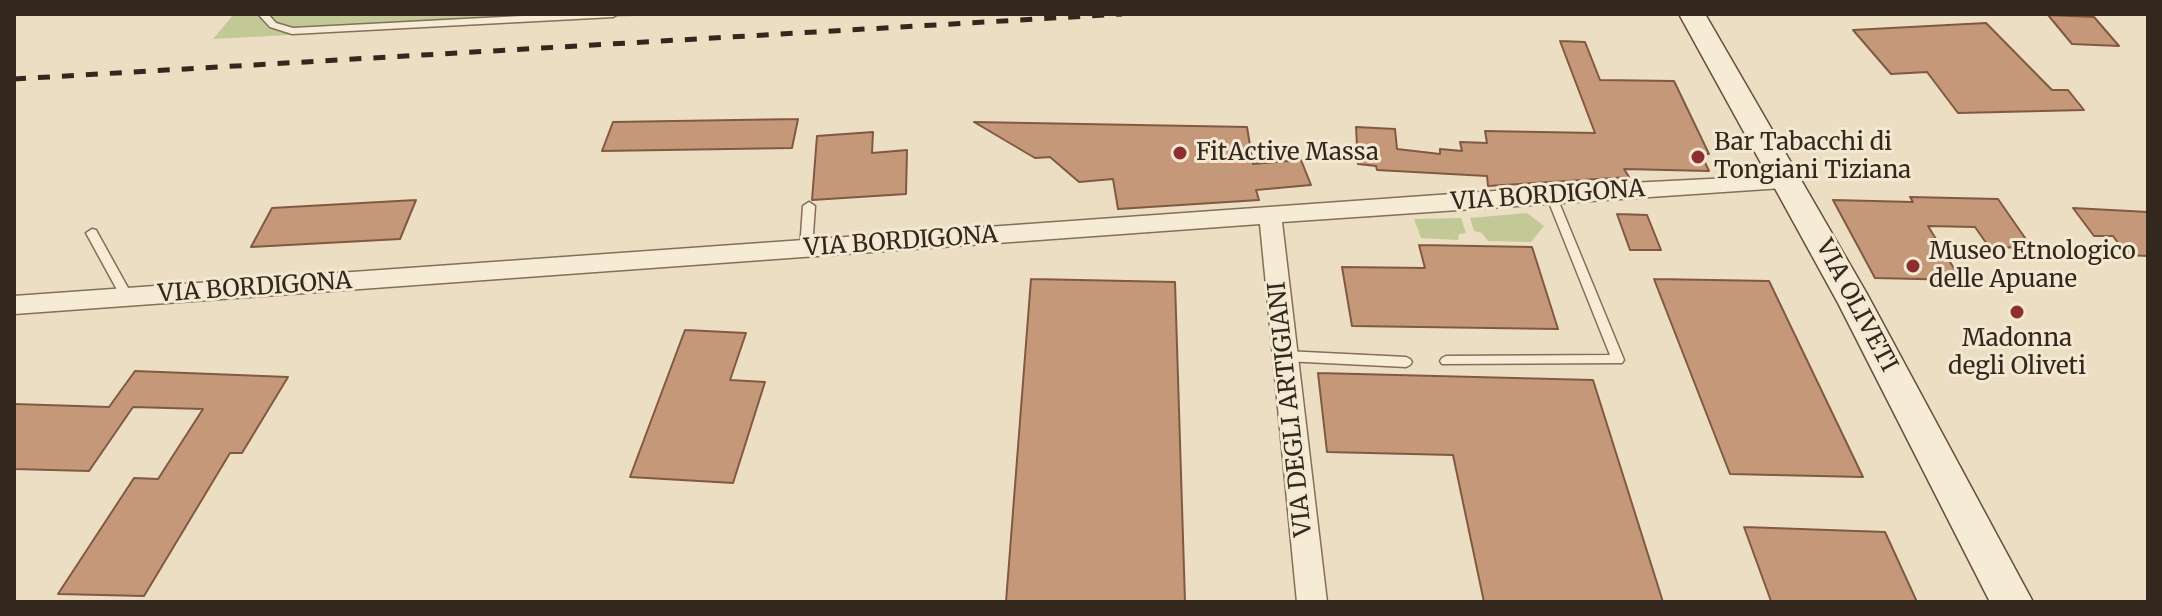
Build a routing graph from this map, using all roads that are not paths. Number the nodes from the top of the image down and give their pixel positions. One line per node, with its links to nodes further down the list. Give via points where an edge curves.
1 (263, 14): 2 (lane, via 273,25 292,31)
2 (613, 14)
3 (1692, 14): 4 (main road, VIA OLIVETI)
4 (1789, 182): 5 (street, VIA BORDIGONA); 16 (main road, VIA OLIVETI)
5 (1551, 195): 7 (street, VIA BORDIGONA); 13 (lane, via 1618,360)
6 (809, 206): 9 (lane)
7 (1270, 216): 9 (street, VIA BORDIGONA); 12 (street, VIA DEGLI ARTIGIANI)
8 (92, 233): 10 (lane)
9 (806, 249): 10 (street, VIA BORDIGONA)
10 (127, 297): 11 (street, VIA BORDIGONA)
11 (14, 305)
12 (1285, 356): 14 (lane); 15 (street, VIA DEGLI ARTIGIANI)
13 (1446, 361)
14 (1406, 362)
15 (1312, 602)
16 (2012, 602)

